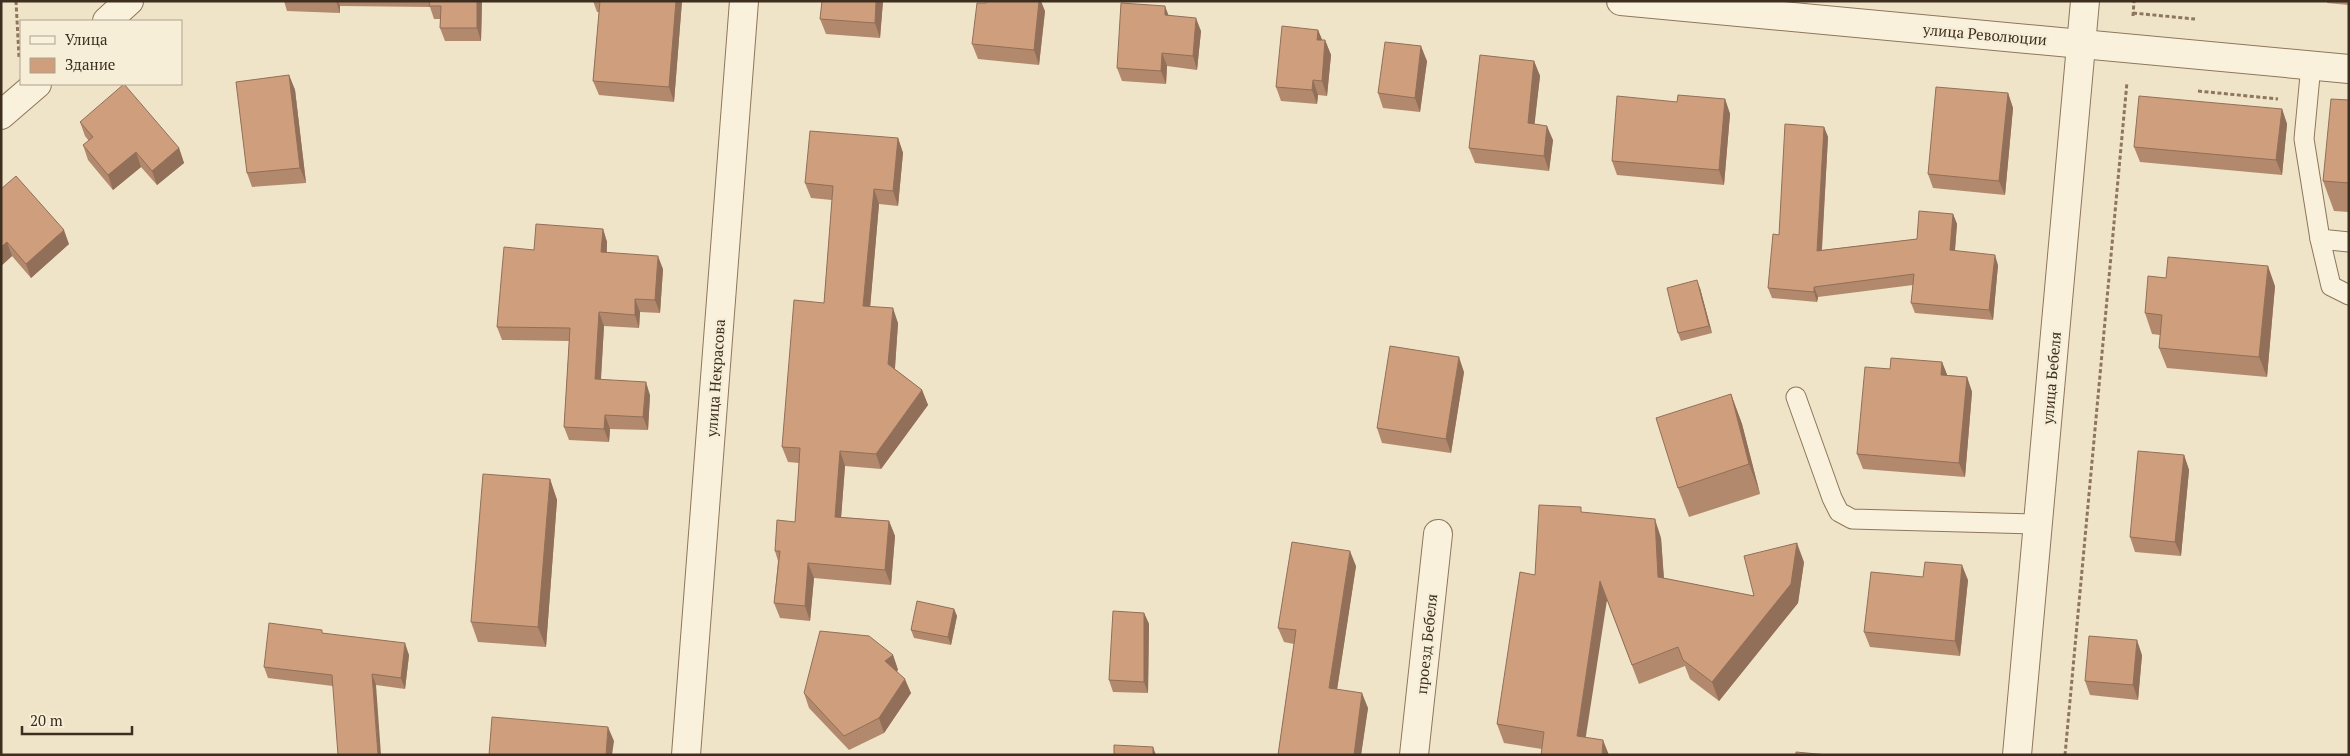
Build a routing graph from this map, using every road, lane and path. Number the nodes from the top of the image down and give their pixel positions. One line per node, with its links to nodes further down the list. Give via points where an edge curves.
1 (16, 1): 15 (path)
2 (129, 1): 7 (street)
3 (744, 1): 23 (street, улица Некрасова)
4 (1621, 1): 8 (street, улица Революции)
5 (2085, 1): 8 (street, улица Бебеля)
6 (2134, 1): 9 (path)
7 (108, 20)
8 (2082, 42): 9 (street, улица Революции); 21 (street, улица Бебеля)
9 (2130, 47): 10 (street, улица Революции); 12 (path)
10 (2311, 65): 11 (street, улица Революции); 16 (lane)
11 (2349, 69)
12 (2127, 83): 13 (path); 26 (path)
13 (2136, 84)
14 (2193, 90): 16 (path)
15 (20, 99)
16 (2307, 102): 17 (lane, via 2304,139)
17 (2320, 239): 18 (lane); 19 (lane, via 2331,286)
18 (2349, 242)
19 (2349, 295)
20 (1796, 397): 21 (lane, via 1832,498 1840,512 1852,519)
21 (2038, 524): 25 (street, улица Бебеля)
22 (1438, 534): 24 (street, проезд Бебеля)
23 (686, 755)
24 (1414, 755)
25 (2017, 755)
26 (2065, 755)

